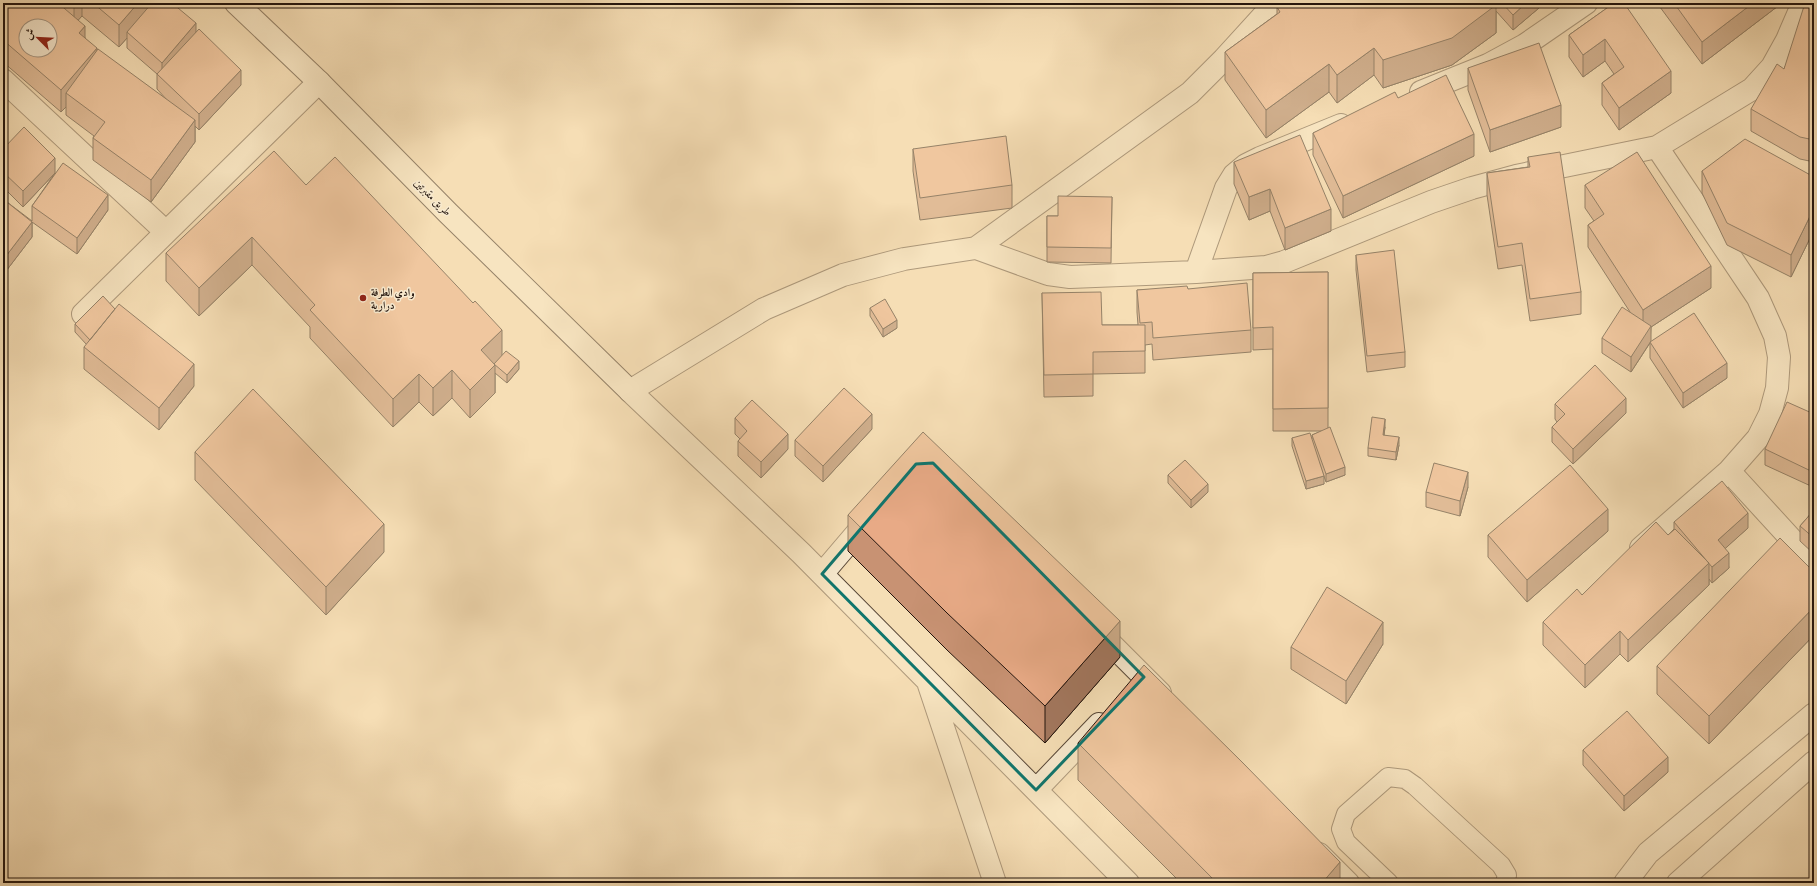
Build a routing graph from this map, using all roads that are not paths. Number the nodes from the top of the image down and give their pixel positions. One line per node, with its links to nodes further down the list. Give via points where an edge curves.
1 (236, 3): 6 (street, طريق مقبرتين)
2 (1276, 3): 11 (street, via 1190,93)
3 (1586, 3): 7 (street, via 1526,45 1488,65)
4 (1803, 3): 9 (street, via 1780,54 1752,89)
5 (3, 80): 10 (street)
6 (319, 82): 10 (street); 14 (street, طريق مقبرتين, via 448,213)
7 (1400, 101)
8 (1363, 116): 12 (street, via 1260,158 1234,175 1226,188)
9 (1657, 146): 12 (street, via 1472,188 1266,267); 15 (street, via 1758,298 1775,336 1779,357 1777,388 1770,414 1758,438)
10 (166, 232): 13 (street)
11 (976, 248): 12 (street, via 1048,274 1063,276); 14 (street, via 904,259 843,274 764,309)
12 (1196, 272)
13 (83, 314)
14 (630, 391): 19 (street, طريق مقبرتين)
15 (1728, 471): 17 (street); 18 (street)
16 (882, 503): 19 (street)
17 (1628, 560)
18 (1814, 564)
19 (822, 574): 22 (street, طريق مقبرتين)
20 (1083, 615): 21 (street)
21 (1144, 677): 23 (street); 24 (street)
22 (927, 680): 28 (street, طريق مقبرتين); 30 (street)
23 (1128, 694)
24 (1171, 705)
25 (1111, 711): 28 (street)
26 (1814, 714): 35 (street, via 1648,854)
27 (1814, 762): 36 (street)
28 (1036, 790): 31 (street, طريق مقبرتين)
29 (1304, 838): 32 (street)
30 (996, 883)
31 (1128, 883)
32 (1348, 883)
33 (1389, 883): 34 (lane, via 1346,842 1341,829 1346,814 1388,777 1405,779 1415,786 1501,865 1507,875)
34 (1505, 883)
35 (1625, 883)
36 (1678, 883)

